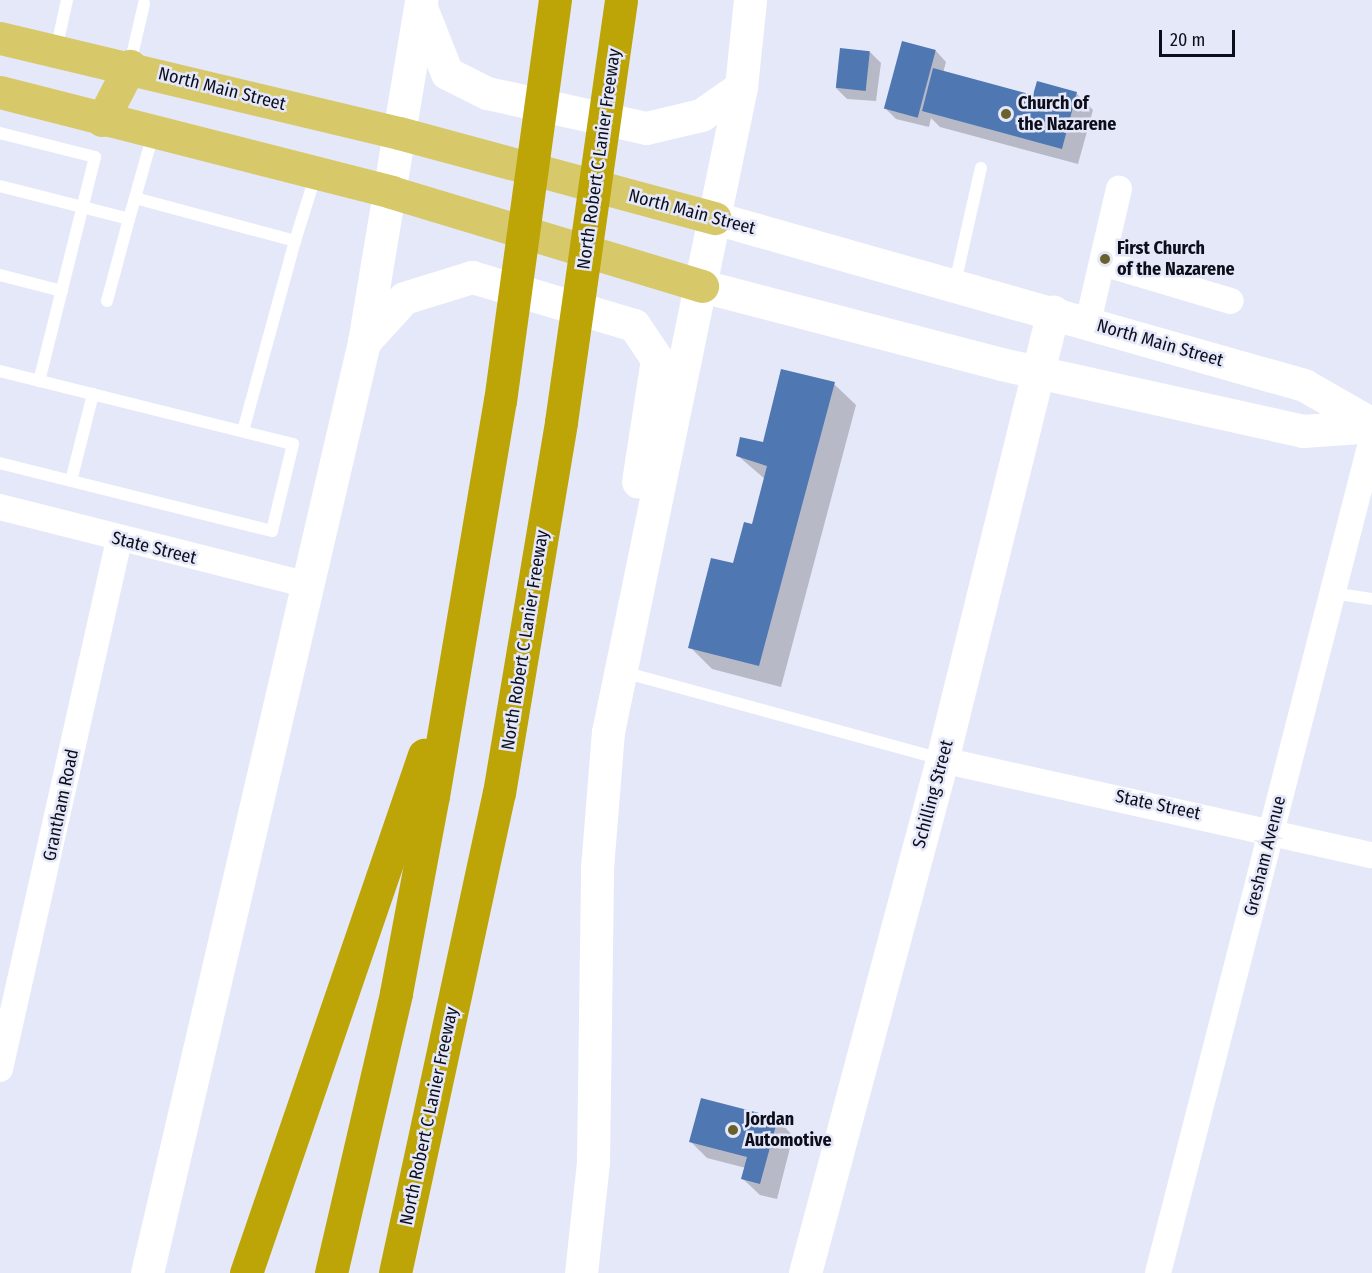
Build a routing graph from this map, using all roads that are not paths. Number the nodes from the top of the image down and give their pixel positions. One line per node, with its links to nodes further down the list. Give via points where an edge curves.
1 (67, 0): 8 (lane)
2 (555, 0): 53 (highway, via 500,401 447,688)
3 (621, 0): 60 (highway, North Robert C Lanier Freeway, via 563,410 499,794)
4 (750, 0): 10 (main road)
5 (420, 3): 10 (main road, via 447,73 487,93 646,128 701,115); 14 (main road)
6 (144, 4): 9 (lane)
7 (0, 38): 8 (main road, North Main Street)
8 (56, 50): 9 (main road, North Main Street)
9 (130, 66): 12 (main road); 14 (main road, North Main Street)
10 (741, 87): 23 (main road)
11 (0, 92): 12 (main road, North Main Street)
12 (102, 120): 15 (main road, North Main Street)
13 (0, 133): 22 (lane, via 95,157)
14 (399, 133): 20 (main road); 23 (main road, North Main Street)
15 (153, 134): 17 (main road, North Main Street); 21 (lane)
16 (981, 168): 28 (lane)
17 (316, 174): 20 (main road, North Main Street); 25 (lane)
18 (0, 186): 22 (lane)
19 (1119, 189): 26 (street)
20 (391, 192): 29 (main road, North Main Street); 35 (main road)
21 (135, 198): 24 (lane); 25 (lane)
22 (83, 206): 24 (lane); 30 (lane)
23 (715, 218): 28 (main road, North Main Street); 29 (main road)
24 (129, 219): 31 (lane)
25 (295, 241): 41 (lane)
26 (1106, 264): 32 (street); 34 (street)
27 (0, 275): 30 (lane)
28 (955, 283): 33 (main road, North Main Street)
29 (702, 286): 37 (main road, North Main Street); 50 (main road)
30 (62, 291): 38 (lane)
31 (107, 301)
32 (1231, 301)
33 (1053, 312): 34 (main road, North Main Street); 37 (main road, Schilling Street)
34 (1088, 322): 40 (main road, North Main Street, via 1304,385)
35 (364, 342): 47 (main road); 50 (main road, via 404,298 472,277 634,325 657,359 625,565)
36 (0, 371): 38 (lane)
37 (1041, 372): 40 (main road, North Main Street, via 1303,431); 52 (main road, Schilling Street)
38 (39, 381): 39 (lane)
39 (93, 394): 41 (lane); 44 (lane)
40 (1372, 425)
41 (243, 431): 44 (lane, via 293,444 272,531)
42 (1372, 440): 48 (street, Gresham Avenue)
43 (0, 463): 44 (lane)
44 (71, 481)
45 (0, 507): 46 (street, State Street)
46 (119, 540): 47 (street, State Street); 56 (street, Grantham Road)
47 (308, 585): 57 (main road)
48 (1332, 593): 49 (lane); 54 (street, Gresham Avenue)
49 (1372, 599)
50 (623, 639): 51 (main road)
51 (619, 670): 52 (lane); 61 (main road, via 608,732 597,868 593,1162)
52 (942, 759): 54 (street, State Street); 62 (main road, Schilling Street)
53 (422, 793): 58 (highway); 59 (highway, via 396,993)
54 (1272, 828): 55 (street, State Street); 63 (street, Gresham Avenue)
55 (1372, 855)
56 (0, 1069)
57 (147, 1273)
58 (246, 1273)
59 (331, 1273)
60 (395, 1273)
61 (581, 1273)
62 (805, 1273)
63 (1158, 1273)

